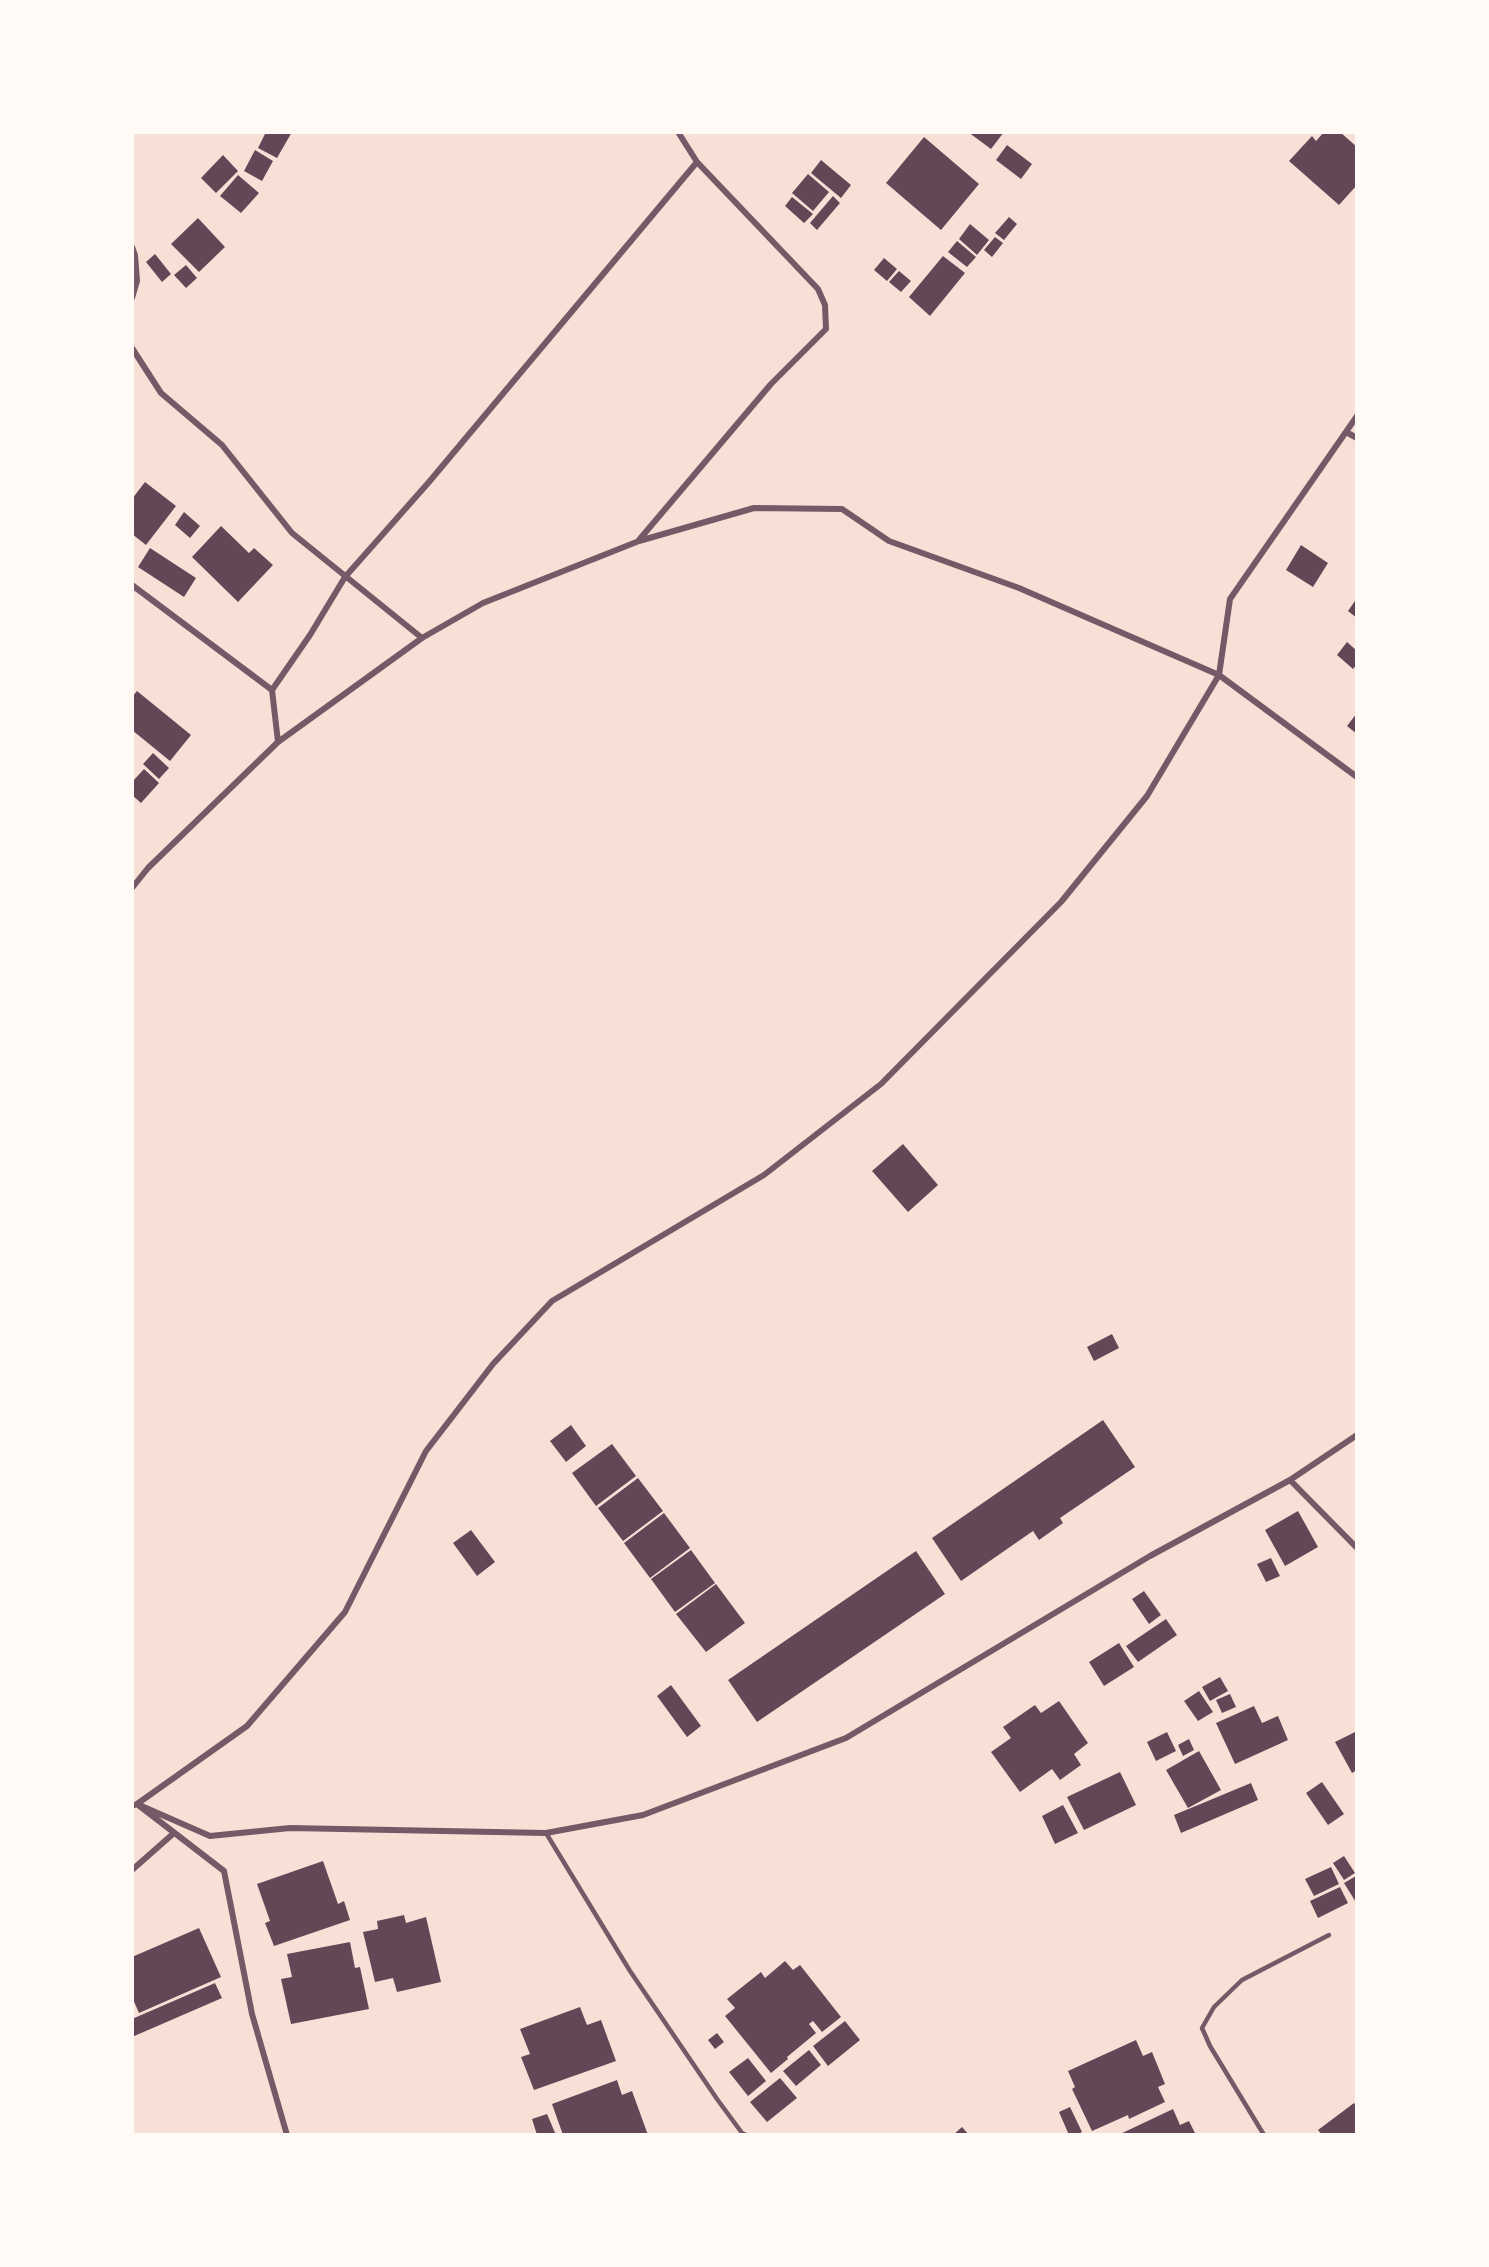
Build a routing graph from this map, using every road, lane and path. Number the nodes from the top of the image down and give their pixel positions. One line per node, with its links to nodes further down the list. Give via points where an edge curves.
1 (678, 132): 2 (street)
2 (697, 162): 9 (street, via 818,289 825,305 825,329 771,384); 10 (street)
3 (132, 247): 4 (street, via 137,281)
4 (132, 298)
5 (132, 348): 10 (street, via 161,393 222,445 292,533)
6 (1357, 416): 7 (street)
7 (1346, 432): 8 (street); 13 (street, via 1230,599)
8 (1357, 438)
9 (639, 541): 12 (street, via 483,603); 13 (street, via 754,508 842,509 889,541 1019,588)
10 (345, 577): 12 (street); 14 (street)
11 (132, 585): 14 (street)
12 (422, 638): 15 (street)
13 (1219, 675): 16 (street); 21 (street, via 1147,796 1061,902 881,1084 764,1175 552,1300 493,1364 426,1451 345,1612 247,1726)
14 (272, 690): 15 (street)
15 (278, 742): 17 (street)
16 (1357, 777)
17 (132, 888)
18 (1357, 1435): 19 (street)
19 (1290, 1480): 20 (street); 23 (street, via 1150,1556 846,1738 643,1815)
20 (1357, 1548)
21 (135, 1805): 22 (street); 23 (street, via 210,1836 290,1828)
22 (174, 1833): 24 (street); 26 (street, via 224,1871 252,2014)
23 (546, 1833): 27 (lane, via 630,1971)
24 (132, 1870)
25 (1329, 1935): 28 (lane, via 1242,1980 1214,2007 1202,2028)
26 (287, 2135)
27 (746, 2135)
28 (1264, 2135)

